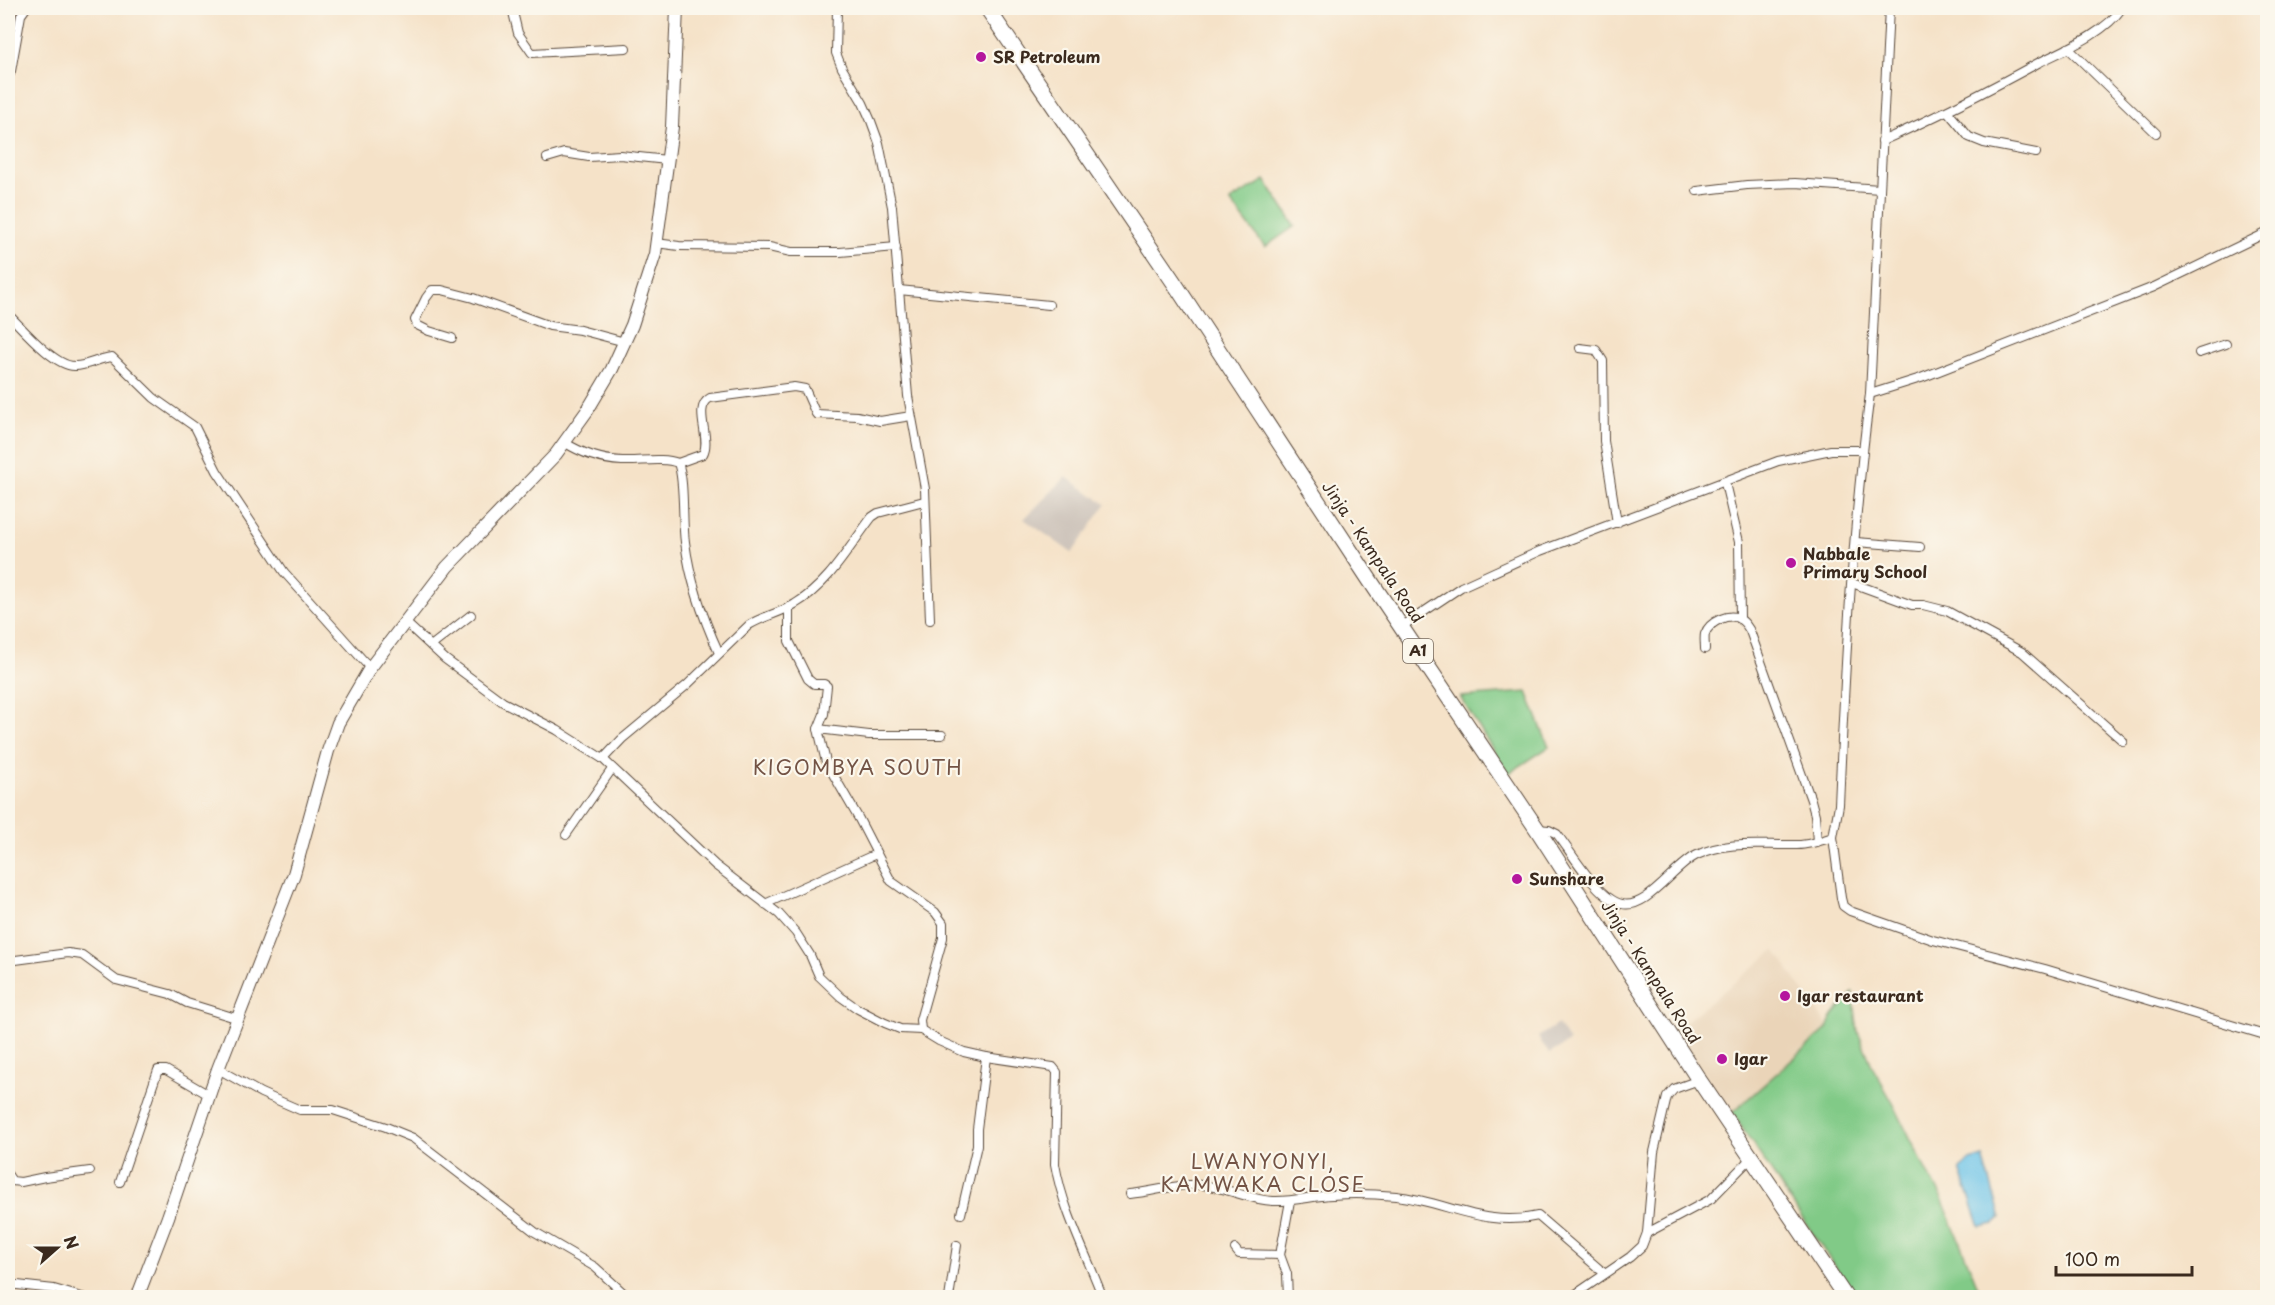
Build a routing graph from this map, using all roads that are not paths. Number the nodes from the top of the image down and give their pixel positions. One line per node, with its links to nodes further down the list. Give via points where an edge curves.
1 (26, 8): 10 (street, via 21,15)
2 (512, 8): 8 (street, via 518,33 532,53)
3 (677, 8): 16 (street)
4 (837, 8): 21 (street, via 836,53 879,143)
5 (987, 8): 46 (highway, Jinja - Kampala Road / A1)
6 (1889, 8): 13 (street)
7 (2122, 8): 9 (street, via 2106,24)
8 (626, 48)
9 (2068, 48): 11 (street); 12 (street)
10 (8, 78)
11 (1948, 112): 13 (street); 14 (street, via 1970,137)
12 (2157, 133)
13 (1882, 141): 17 (street)
14 (2036, 153)
15 (547, 158): 16 (street, via 564,153)
16 (667, 160): 20 (street)
17 (1880, 189): 18 (street, via 1810,182); 30 (street)
18 (1697, 191)
19 (2268, 232): 30 (street, via 2154,287 1922,378)
20 (656, 243): 21 (street, via 769,247 791,252); 26 (street)
21 (896, 247): 22 (street)
22 (899, 290): 23 (street); 31 (street)
23 (1049, 305)
24 (8, 314): 50 (street, via 65,365 112,357 154,398 195,427 217,471 284,573)
25 (452, 338): 26 (street, via 417,325 415,320 432,290 473,298 550,326)
26 (625, 342): 32 (street, via 587,411)
27 (2226, 344): 29 (street)
28 (1580, 348): 37 (street, via 1596,350 1603,361 1604,441)
29 (2199, 353)
30 (1870, 394): 33 (street)
31 (911, 416): 34 (street, via 880,421 816,414 805,388 794,387 710,398 702,408 707,447 704,454); 36 (street, via 923,474)
32 (564, 442): 34 (street, via 577,451 620,461); 45 (street, via 447,567)
33 (1863, 450): 35 (street, via 1831,450 1778,461); 38 (street)
34 (678, 463): 49 (street, via 688,566)
35 (1725, 483): 37 (street); 43 (street, via 1739,542)
36 (924, 501): 41 (street, via 872,517 825,579); 44 (street)
37 (1617, 523): 46 (street, via 1540,551 1461,587)
38 (1856, 542): 39 (street); 40 (street)
39 (1920, 547)
40 (1852, 583): 53 (street, via 1912,605 1947,611 2022,652); 58 (street, via 1839,805)
41 (789, 608): 49 (street, via 749,625); 51 (street, via 789,641 808,679 827,686)
42 (471, 615): 47 (street)
43 (1740, 619): 48 (street, via 1723,618 1710,626 1704,635); 59 (street, via 1750,631 1775,695 1815,815)
44 (930, 620)
45 (406, 623): 47 (street); 50 (street)
46 (1401, 627): 56 (highway, Jinja - Kampala Road / A1)
47 (431, 646): 54 (street, via 502,702)
48 (1704, 649)
49 (719, 653): 54 (street)
50 (370, 668): 63 (street, via 338,723 294,874)
51 (818, 729): 52 (street, via 869,735); 60 (street, via 826,762)
52 (942, 735)
53 (2123, 741)
54 (603, 759): 55 (street)
55 (612, 769): 57 (street); 61 (street, via 715,865)
56 (1537, 829): 59 (street, via 1557,834 1610,900 1630,905 1654,892 1682,865 1707,851 1736,844); 68 (highway, Jinja - Kampala Road / A1)
57 (566, 835)
58 (1833, 837): 59 (street); 65 (street, via 1841,898 1850,911 1933,940)
59 (1817, 842)
60 (876, 854): 61 (street); 64 (street, via 891,881 936,912 943,923 943,938 920,1020)
61 (765, 904): 64 (street, via 796,933 827,986 873,1018 900,1029)
62 (8, 961): 63 (street, via 68,953 81,955 116,980)
63 (239, 1019): 67 (street)
64 (921, 1030): 66 (street, via 964,1052)
65 (2268, 1036)
66 (986, 1057): 76 (street, via 977,1145); 87 (street, via 1053,1067 1057,1072 1057,1177)
67 (218, 1069): 69 (street); 85 (street, via 300,1110 333,1110 413,1138 535,1232 595,1267)
68 (1699, 1080): 70 (highway, Jinja - Kampala Road / A1); 77 (street, via 1674,1089 1667,1097 1654,1152)
69 (210, 1095): 73 (street, via 166,1070 158,1070); 84 (street)
70 (1752, 1157): 77 (street, via 1711,1199); 90 (highway, Jinja - Kampala Road / A1)
71 (90, 1171): 72 (street, via 21,1182 12,1181)
72 (8, 1175)
73 (120, 1182)
74 (1130, 1194): 75 (street, via 1203,1185 1254,1199)
75 (1290, 1201): 80 (street); 81 (street, via 1330,1195 1393,1196 1490,1219 1538,1216)
76 (962, 1214)
77 (1647, 1233): 81 (street, via 1642,1246)
78 (957, 1245): 86 (street)
79 (1235, 1249): 80 (street, via 1239,1254)
80 (1280, 1255): 88 (street, via 1287,1274)
81 (1604, 1273): 89 (street)
82 (8, 1284): 83 (street, via 54,1289)
83 (85, 1298)
84 (136, 1298)
85 (629, 1298)
86 (949, 1298)
87 (1103, 1298)
88 (1288, 1298)
89 (1570, 1298)
90 (1846, 1298)

